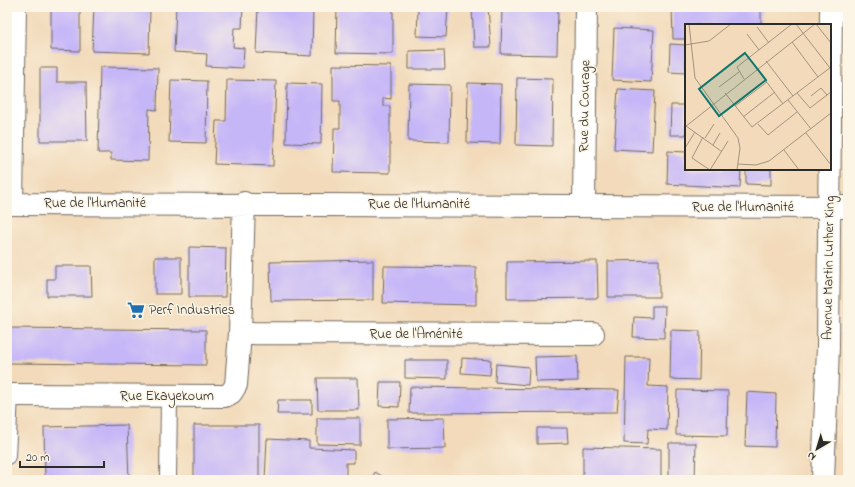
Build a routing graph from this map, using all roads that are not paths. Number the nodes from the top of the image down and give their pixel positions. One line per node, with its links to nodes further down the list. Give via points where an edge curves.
1 (15, 7): 5 (street)
2 (586, 7): 6 (street, Rue du Courage)
3 (831, 7): 7 (street, Avenue Martin Luther King)
4 (244, 203): 5 (street, Rue de l'Humanité); 6 (street, Rue de l'Humanité); 8 (street, Rue Ekayekoum)
5 (10, 204)
6 (584, 206): 7 (street, Rue de l'Humanité)
7 (839, 207): 14 (street, Avenue Martin Luther King, via 828,347)
8 (240, 333): 9 (street, Rue de l'Aménité); 11 (street, Rue Ekayekoum, via 236,385 231,393 225,396)
9 (593, 334)
10 (9, 395): 11 (street, Rue Ekayekoum); 12 (lane)
11 (170, 396): 13 (lane)
12 (7, 456)
13 (168, 480)
14 (823, 480)

